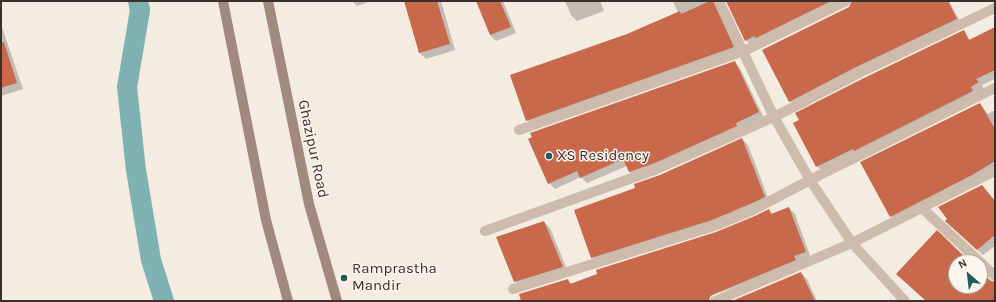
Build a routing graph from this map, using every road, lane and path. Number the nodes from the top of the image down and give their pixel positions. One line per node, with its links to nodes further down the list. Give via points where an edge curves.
1 (223, 1): 17 (main road, via 266,220)
2 (268, 1): 18 (main road, Ghazipur Road, via 309,204)
3 (719, 1): 6 (street)
4 (846, 1): 6 (street)
5 (995, 8): 8 (street)
6 (744, 51): 8 (street); 9 (street)
7 (995, 88): 11 (street)
8 (774, 117): 11 (street); 13 (street, via 658,169)
9 (519, 130)
10 (993, 175): 12 (street)
11 (810, 180): 14 (street); 16 (street, via 753,210 714,226)
12 (922, 208): 14 (street); 15 (street)
13 (485, 231)
14 (852, 243): 19 (street); 20 (street)
15 (971, 254)
16 (513, 289)
17 (288, 301)
18 (337, 301)
19 (715, 301)
20 (906, 301)

